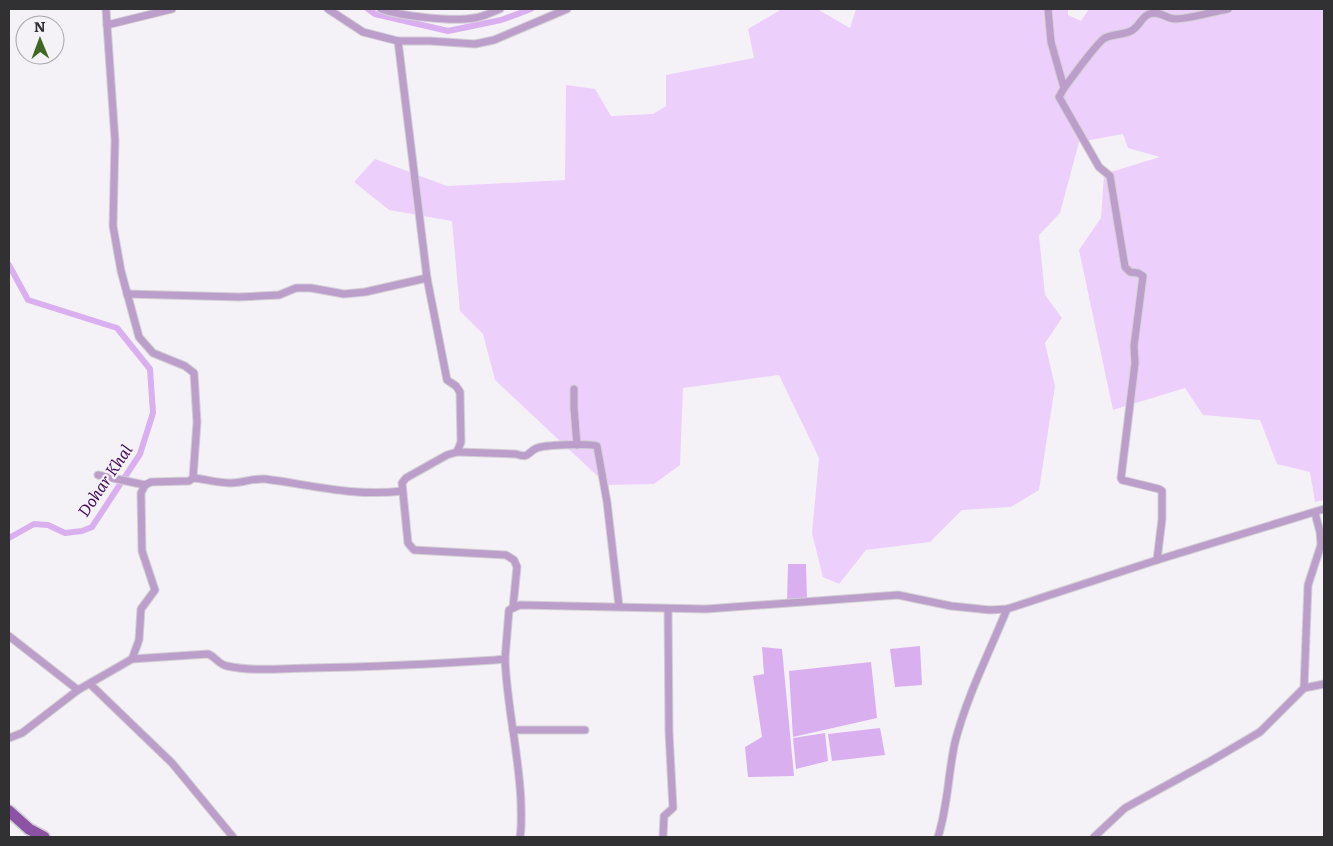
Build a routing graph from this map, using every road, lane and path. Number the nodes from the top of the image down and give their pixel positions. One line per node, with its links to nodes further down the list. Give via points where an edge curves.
1 (172, 9): 9 (street)
2 (328, 9): 10 (street, via 363,32)
3 (381, 9): 4 (street, via 394,14 459,19 474,18)
4 (500, 9)
5 (567, 9): 10 (street, via 494,40 475,44)
6 (1048, 9): 11 (street, via 1051,42)
7 (1228, 9): 11 (street, via 1177,19 1166,19 1154,13 1147,15 1132,31 1104,38)
8 (106, 11): 9 (street)
9 (107, 25): 13 (street, via 115,140 113,226)
10 (398, 41): 12 (street)
11 (1064, 88): 23 (street, via 1059,97 1062,103 1099,167 1110,176 1125,267 1143,276 1121,478 1162,491)
12 (427, 278): 13 (street, via 344,294 296,288 279,295 239,297); 16 (street, via 447,380 460,392 461,442)
13 (127, 294): 18 (street, via 140,337 146,346 153,353 194,373 197,422)
14 (574, 389): 15 (street)
15 (578, 445): 16 (street, via 536,448 528,456); 24 (street, via 595,444 598,448 610,519)
16 (457, 452): 20 (street, via 406,478)
17 (98, 475): 19 (street)
18 (193, 478): 19 (street); 20 (street, via 230,483 264,479 315,488)
19 (144, 485): 29 (street, via 141,493 142,551 155,590 141,609 139,640)
20 (402, 491): 25 (street, via 408,543 414,550 506,555 514,560 517,567)
21 (1324, 509): 22 (street)
22 (1314, 513): 23 (street); 33 (street, via 1321,545 1308,586)
23 (1157, 560): 27 (street)
24 (619, 606): 25 (street, via 520,605); 26 (street)
25 (513, 608): 30 (street, via 509,610)
26 (668, 609): 27 (street, via 898,595 951,606); 42 (street, via 673,808 664,816)
27 (1007, 610): 43 (street, via 966,706 955,744)
28 (9, 636): 34 (street)
29 (132, 659): 30 (street, via 208,654 226,666 252,669 375,667); 31 (street)
30 (505, 659): 35 (street)
31 (90, 684): 34 (street); 40 (street, via 172,763)
32 (1324, 684): 33 (street)
33 (1304, 688): 44 (street, via 1260,732 1125,808)
34 (78, 690): 37 (street, via 22,733)
35 (513, 730): 36 (street); 41 (street, via 520,787)
36 (585, 730)
37 (9, 738)
38 (9, 811): 39 (main road, via 29,829)
39 (44, 837)
40 (233, 837)
41 (520, 837)
42 (663, 837)
43 (938, 837)
44 (1094, 837)

